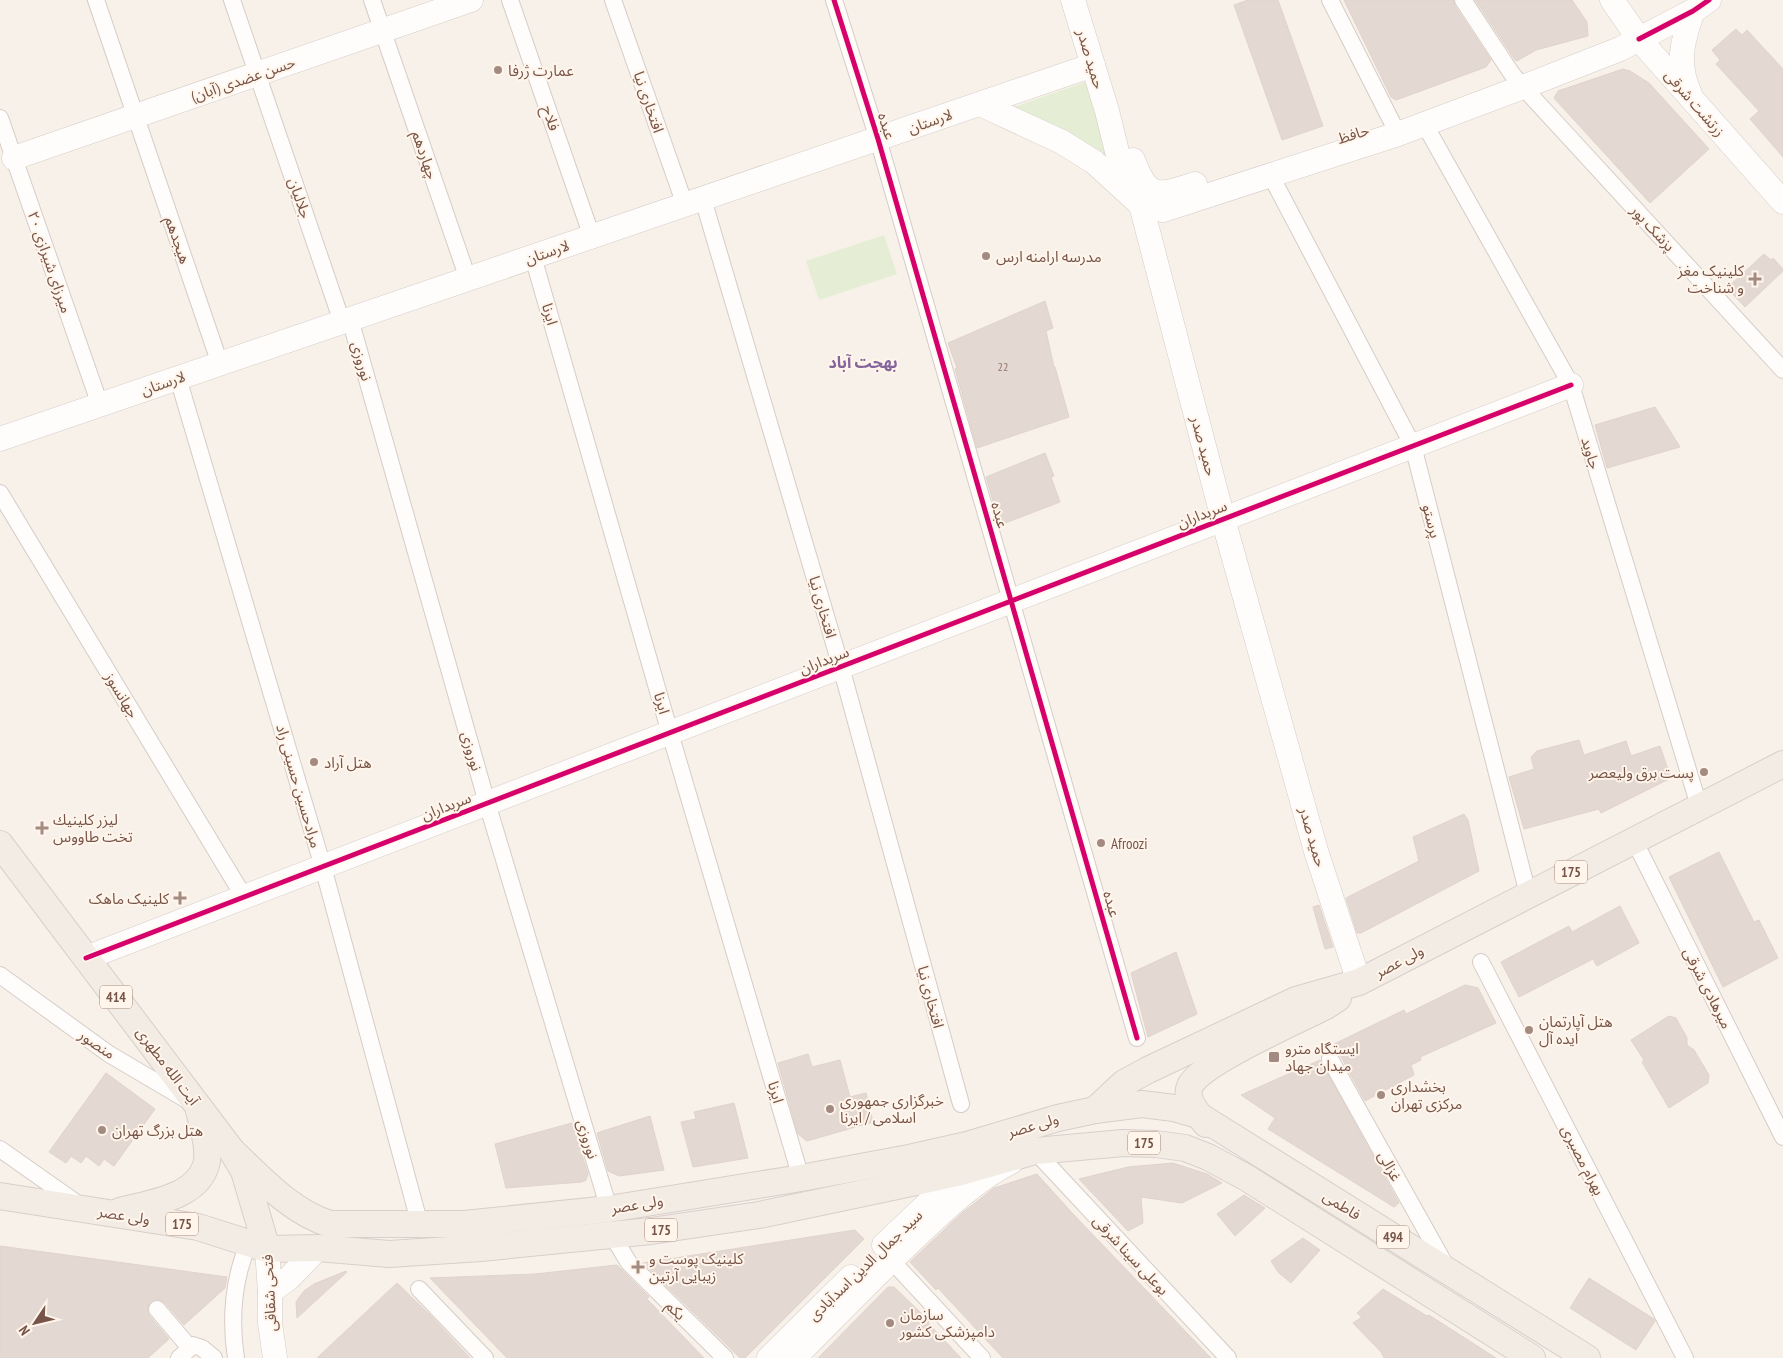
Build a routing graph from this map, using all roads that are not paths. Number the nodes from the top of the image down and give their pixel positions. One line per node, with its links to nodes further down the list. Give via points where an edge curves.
1 (96, 0): 21 (street, هیجدهم)
2 (232, 0): 16 (street, جلالیان)
3 (372, 0): 13 (street, چهاردهم)
4 (471, 0): 13 (main road, حسن عضدی (آبان))
5 (510, 0): 31 (street, فلاح)
6 (613, 0): 28 (street, افتخاری نیا)
7 (834, 0): 25 (street, عبده)
8 (1073, 0): 15 (main road, حمید صدر)
9 (1330, 0): 24 (street)
10 (1463, 0): 17 (street, پزشک پور)
11 (1612, 0): 14 (main road, زرتشت شرقی)
12 (1701, 5): 14 (main road, حافظ); 19 (main road, via 1683,38 1684,80)
13 (382, 31): 16 (main road, حسن عضدی (آبان)); 33 (street, چهاردهم)
14 (1639, 39): 17 (main road, حافظ, via 1620,49); 19 (main road, زرتشت شرقی)
15 (1093, 65): 18 (main road, لارستان); 20 (main road, حمید صدر)
16 (257, 74): 21 (main road, حسن عضدی (آبان)); 34 (street, جلالیان)
17 (1518, 80): 23 (main road, حافظ); 36 (street, پزشک پور)
18 (980, 104): 25 (main road, لارستان); 30 (main road, via 1083,154)
19 (1695, 104): 29 (main road, زرتشت شرقی)
20 (1107, 110): 27 (main road, حافظ, via 1124,135 1144,183 1155,191 1168,193); 30 (main road, حمید صدر, via 1126,184)
21 (137, 116): 26 (main road, حسن عضدی (آبان)); 35 (street, هیجدهم)
22 (0, 118): 26 (street, میرزای شیرازی ۲۰)
23 (1422, 118): 24 (main road, حافظ); 38 (street, جاوید)
24 (1395, 128): 27 (main road, حافظ)
25 (878, 139): 28 (main road, لارستان); 44 (street, عبده)
26 (14, 158): 39 (street, میرزای شیرازی ۲۰)
27 (1267, 168): 30 (main road, حافظ, via 1170,209); 41 (street, پرستو)
28 (694, 202): 31 (main road, لارستان); 45 (street, افتخاری نیا)
29 (1783, 202)
30 (1141, 204): 43 (main road, حمید صدر)
31 (592, 237): 32 (main road, لارستان)
32 (533, 257): 33 (main road, لارستان); 46 (street, ايرنا)
33 (468, 279): 34 (main road, لارستان)
34 (346, 321): 35 (main road, لارستان); 48 (street, نوروزی)
35 (220, 364): 37 (main road, لارستان)
36 (1783, 370)
37 (178, 378): 39 (main road, لارستان); 52 (street, مرادحسین حسینی راد)
38 (1571, 385): 41 (main road, سربداران); 49 (street, جاوید)
39 (100, 405): 40 (main road, لارستان)
40 (0, 439)
41 (1413, 446): 43 (main road, سربداران); 53 (street, پرستو)
42 (0, 493): 54 (street, جهانسوز)
43 (1223, 519): 44 (main road, سربداران); 58 (main road, حمید صدر, via 1316,851)
44 (1012, 601): 45 (main road, سربداران); 59 (street, عبده)
45 (841, 667): 46 (main road, سربداران); 61 (street, افتخاری نیا)
46 (670, 733): 48 (main road, سربداران); 71 (street, ايرنا)
47 (1783, 764): 49 (main road, ولی عصر / 175)
48 (487, 803): 52 (main road, سربداران); 77 (street, نوروزی)
49 (1699, 806): 50 (main road, ولی عصر / 175)
50 (1634, 840): 53 (main road, ولی عصر / 175); 65 (street, میرهادی شرقی)
51 (0, 844): 55 (main road, آیت الله مطهری / 414)
52 (323, 867): 54 (main road, سربداران); 79 (street, مرادحسین حسینی راد)
53 (1528, 894): 58 (main road, ولی عصر / 175)
54 (244, 897): 55 (main road, سربداران)
55 (86, 958): 62 (main road, آیت الله مطهری / 414)
56 (1481, 962): 100 (street, بهرام مصیری)
57 (0, 976): 62 (street, منصور, via 109,1054)
58 (1359, 982): 63 (main road, ولی عصر / 175, via 1296,1000 1148,1070 1124,1083); 64 (main road, 494, via 1326,1006 1207,1068 1190,1087 1191,1102)
59 (1137, 1038)
60 (1330, 1059): 84 (street, غزالی)
61 (960, 1104)
62 (198, 1106): 68 (main road, آیت الله مطهری / 414); 78 (main road, via 207,1160 195,1182 174,1196)
63 (1095, 1110): 64 (main road, 494, via 1142,1104 1174,1108); 66 (main road, ولی عصر / 175)
64 (1199, 1116): 72 (main road, 494); 84 (main road, فاطمی / 494)
65 (1783, 1137)
66 (967, 1145): 70 (main road, via 967,1161); 71 (main road, ولی عصر / 175)
67 (0, 1149): 76 (street)
68 (232, 1151): 79 (main road, ولی عصر / 175, via 281,1195 318,1220 337,1225); 81 (main road, آیت الله مطهری / 414, via 244,1171)
69 (1035, 1151): 70 (main road, ولی عصر / 175); 72 (main road, ولی عصر / 175, via 1124,1143 1165,1145 1198,1152); 83 (main road, via 1000,1168 964,1194); 97 (street, بوعلی سینا شرقی)
70 (961, 1172): 73 (main road, ولی عصر / 175); 75 (main road, سید جمال الدین اسدآبادی)
71 (801, 1178): 77 (main road, ولی عصر / 175)
72 (1247, 1178): 98 (main road, فاطمی / 494)
73 (899, 1185): 75 (main road, via 921,1189); 80 (main road, ولی عصر / 175, via 759,1214)
74 (0, 1196): 76 (main road, ولی عصر / 175)
75 (926, 1205): 94 (main road, سید جمال الدین اسدآبادی)
76 (83, 1208): 78 (main road, ولی عصر / 175)
77 (609, 1209): 79 (main road, ولی عصر / 175, via 479,1223)
78 (112, 1213): 81 (main road, ولی عصر / 175)
79 (420, 1225)
80 (612, 1235): 82 (main road, ولی عصر / 175, via 389,1254); 93 (street, یکم, via 628,1263)
81 (259, 1240): 82 (main road, ولی عصر / 175); 86 (main road, فتحی شقاقی); 90 (street, via 238,1275 233,1316)
82 (318, 1248): 86 (main road, via 289,1278)
83 (891, 1260): 95 (main road); 96 (street)
84 (1450, 1272): 99 (main road, فاطمی / 494)
85 (419, 1289): 92 (street)
86 (270, 1292): 91 (main road, فتحی شقاقی)
87 (157, 1308): 88 (street)
88 (185, 1353): 89 (street, via 197,1345)
89 (214, 1358)
90 (236, 1358)
91 (275, 1358)
92 (485, 1358)
93 (725, 1358)
94 (769, 1358)
95 (794, 1358)
96 (982, 1358)
97 (1228, 1358)
98 (1532, 1358)
99 (1587, 1358)
100 (1685, 1358)

